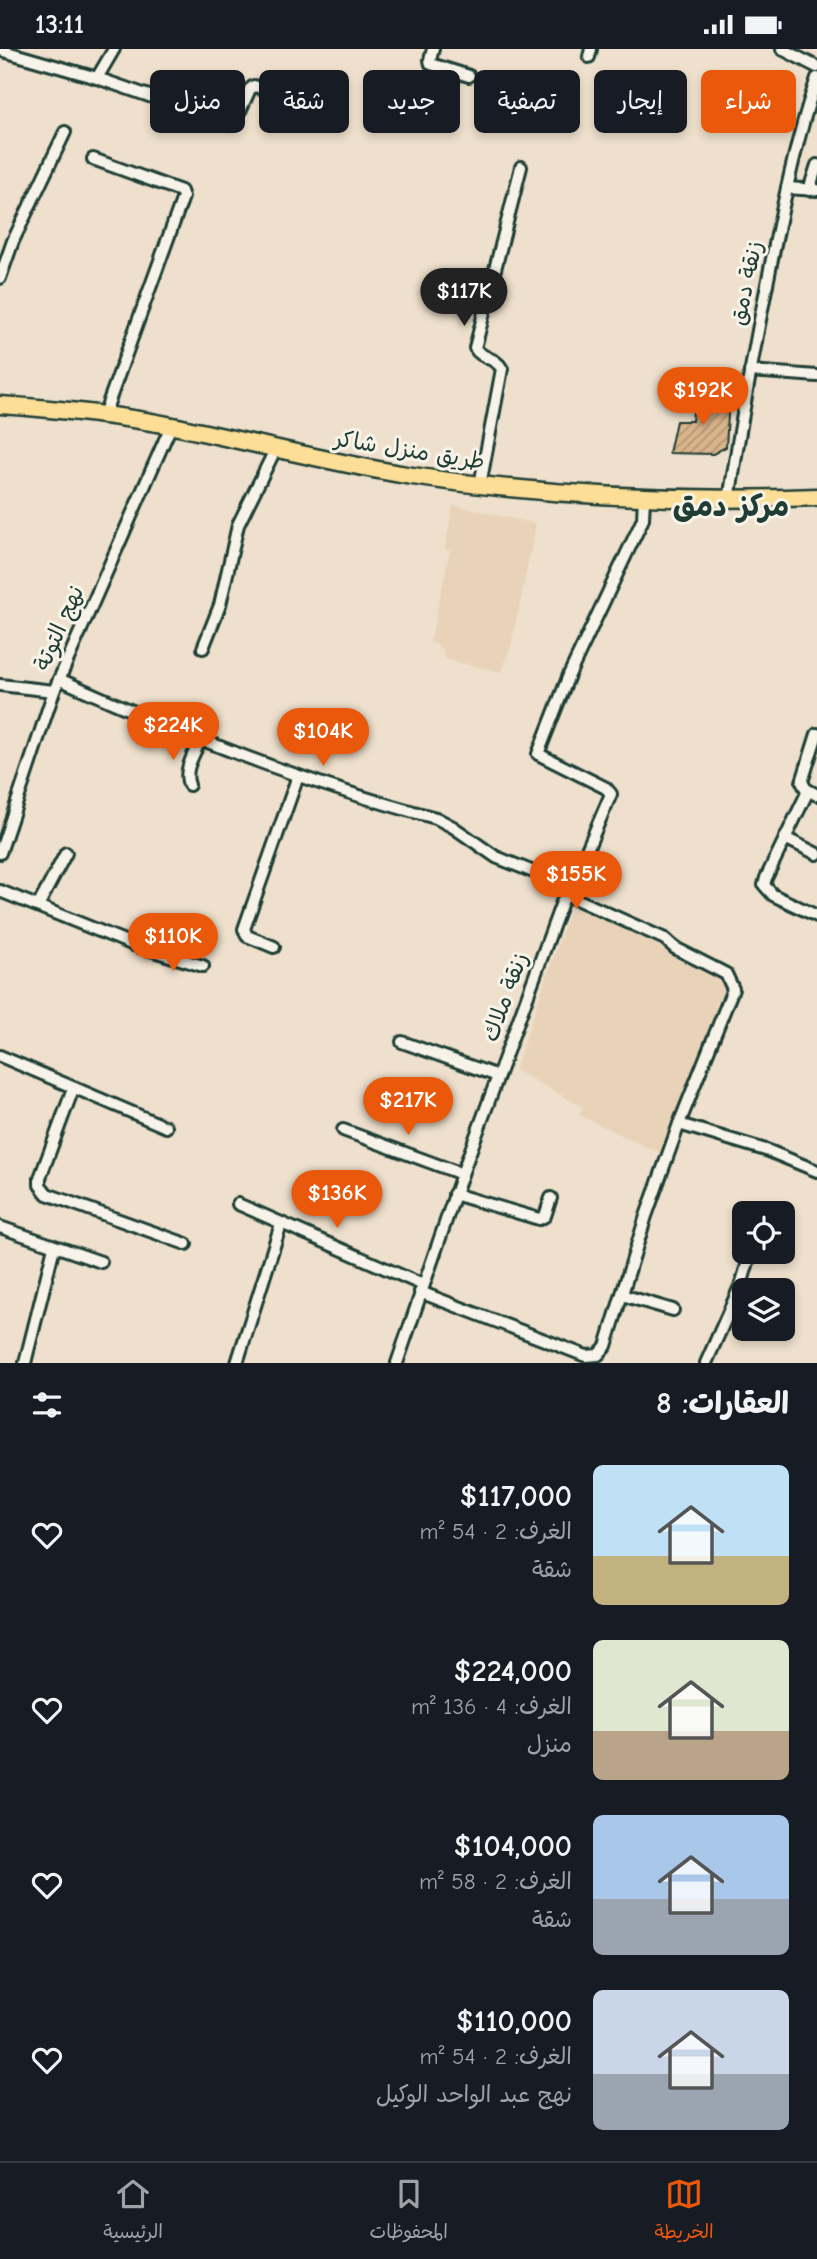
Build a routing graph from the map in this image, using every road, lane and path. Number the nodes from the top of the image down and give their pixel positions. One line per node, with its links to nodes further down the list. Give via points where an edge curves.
1 (114, 49): 7 (street)
2 (433, 49): 6 (street, via 432,64)
3 (782, 49): 5 (street)
4 (0, 50): 7 (street)
5 (817, 67)
6 (469, 76)
7 (97, 78): 9 (street, via 230,124 250,89)
8 (817, 78): 14 (street, زنقة دمق)
9 (259, 87)
10 (65, 132): 16 (street)
11 (93, 159): 22 (street, via 181,191 183,197)
12 (817, 165): 15 (street)
13 (520, 167): 25 (street, via 475,348 502,369)
14 (787, 188): 15 (street); 17 (street, زنقة دمق)
15 (813, 190)
16 (0, 278)
17 (750, 371): 18 (street); 20 (street, زنقة دمق)
18 (817, 376)
19 (697, 383): 20 (street)
20 (745, 395): 28 (street, زنقة دمق)
21 (0, 405): 22 (main road, طريق منزل شاكر)
22 (104, 415): 23 (main road, طريق منزل شاكر)
23 (172, 426): 24 (main road, طريق منزل شاكر); 30 (street, نهج التوتة)
24 (275, 450): 25 (main road, طريق منزل شاكر); 29 (street, via 238,525 220,605)
25 (480, 485): 27 (main road, طريق منزل شاكر)
26 (817, 497): 28 (main road, طريق منزل شاكر)
27 (644, 498): 28 (main road, طريق منزل شاكر); 43 (street, زنقة ملاك, via 643,519 569,675 538,754 611,794)
28 (729, 500)
29 (204, 648)
30 (60, 679): 32 (street, نهج التوتة); 34 (street)
31 (0, 685): 32 (street)
32 (54, 691): 39 (street, نهج التوتة)
33 (817, 734): 37 (street, via 802,778)
34 (200, 740): 35 (street); 36 (street, via 187,771)
35 (298, 776): 43 (street, via 436,818 496,857); 46 (street, via 243,931)
36 (189, 785)
37 (813, 793): 38 (street)
38 (785, 838): 41 (street); 45 (street, via 766,878 766,889)
39 (0, 853)
40 (65, 853): 44 (street)
41 (817, 854)
42 (0, 891): 44 (street)
43 (569, 891): 50 (street, زنقة ملاك); 52 (street, via 726,974 733,989)
44 (38, 906): 47 (street)
45 (817, 916)
46 (274, 947)
47 (203, 966)
48 (402, 1042): 50 (street)
49 (0, 1056): 51 (street)
50 (498, 1076): 56 (street, زنقة ملاك)
51 (73, 1089): 53 (street); 62 (street, via 40,1178 42,1189)
52 (679, 1124): 55 (street); 67 (street)
53 (166, 1127)
54 (343, 1130): 56 (street)
55 (817, 1171)
56 (461, 1174): 57 (street, زنقة ملاك)
57 (454, 1194): 58 (street, via 539,1219 545,1216); 66 (street, زنقة ملاك)
58 (551, 1198)
59 (238, 1204): 60 (street)
60 (281, 1224): 66 (street); 70 (street)
61 (0, 1227): 63 (street)
62 (186, 1244)
63 (54, 1247): 64 (street); 69 (street)
64 (101, 1262)
65 (747, 1264): 72 (street)
66 (422, 1289): 67 (street, via 592,1357 606,1346); 71 (street, زنقة ملاك)
67 (622, 1295): 68 (street)
68 (673, 1310)
69 (24, 1363)
70 (237, 1363)
71 (397, 1363)
72 (706, 1363)

